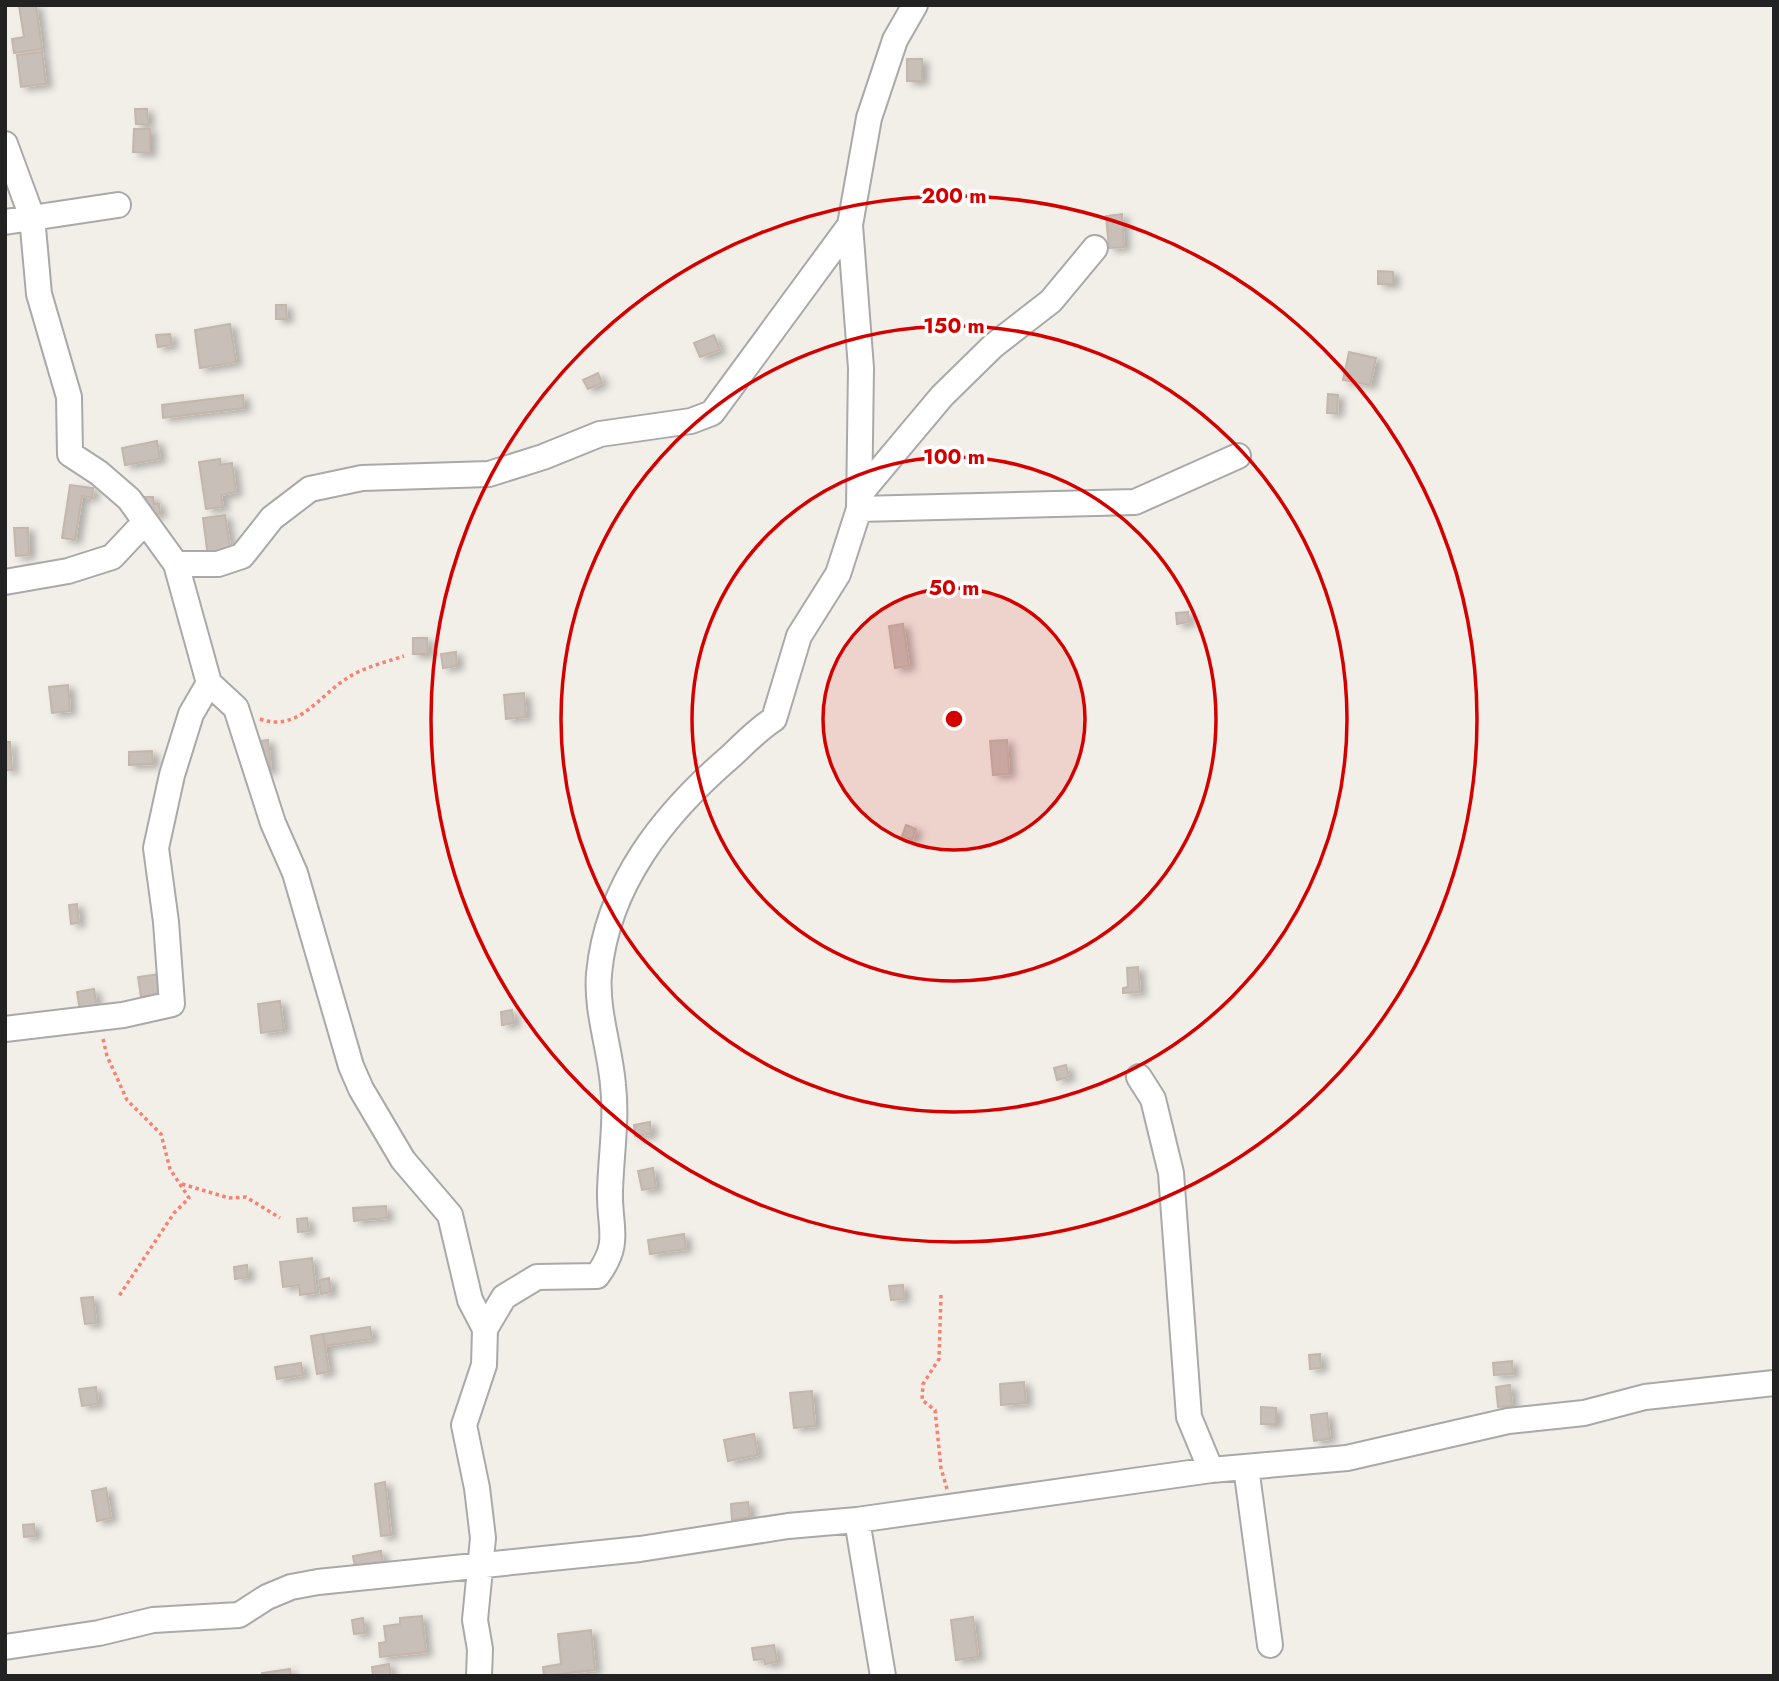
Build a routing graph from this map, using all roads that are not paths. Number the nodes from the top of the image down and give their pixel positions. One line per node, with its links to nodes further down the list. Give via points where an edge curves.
1 (915, 5): 6 (street, via 895,40 869,118)
2 (5, 144): 4 (street)
3 (118, 205): 4 (street)
4 (32, 217): 5 (street); 10 (street, via 39,294 69,397 70,454 130,499)
5 (5, 222)
6 (850, 225): 9 (street, via 861,368); 11 (street, via 712,413 691,421 600,434 489,474 362,478 310,489 272,518 242,556 218,564)
7 (1095, 248): 9 (street, via 1051,301 993,346 942,396)
8 (1238, 456): 9 (street, via 1135,502)
9 (859, 502): 16 (street, via 838,574 799,636 774,719 688,793 643,851 620,891 599,975 613,1085 611,1258 597,1276 537,1277 504,1297)
10 (145, 523): 11 (street); 12 (street, via 112,557 68,571)
11 (176, 564): 13 (street)
12 (5, 582)
13 (209, 683): 14 (street, via 191,714 156,848 172,1004); 16 (street, via 236,708 273,823 295,873 351,1066 404,1160 450,1215 470,1300)
14 (5, 1029)
15 (1139, 1077): 19 (street, via 1153,1099 1171,1173 1189,1417)
16 (485, 1329): 21 (street, via 484,1365 464,1425 479,1500)
17 (1774, 1383): 18 (street, via 1645,1397 1584,1413 1508,1421 1347,1458)
18 (1246, 1466): 19 (street); 22 (street)
19 (1211, 1470): 20 (street)
20 (856, 1520): 21 (street); 25 (street)
21 (480, 1568): 23 (street, via 304,1584 267,1597 239,1615 153,1620); 24 (street, via 475,1620)
22 (1270, 1645)
23 (5, 1647)
24 (479, 1676)
25 (883, 1676)

